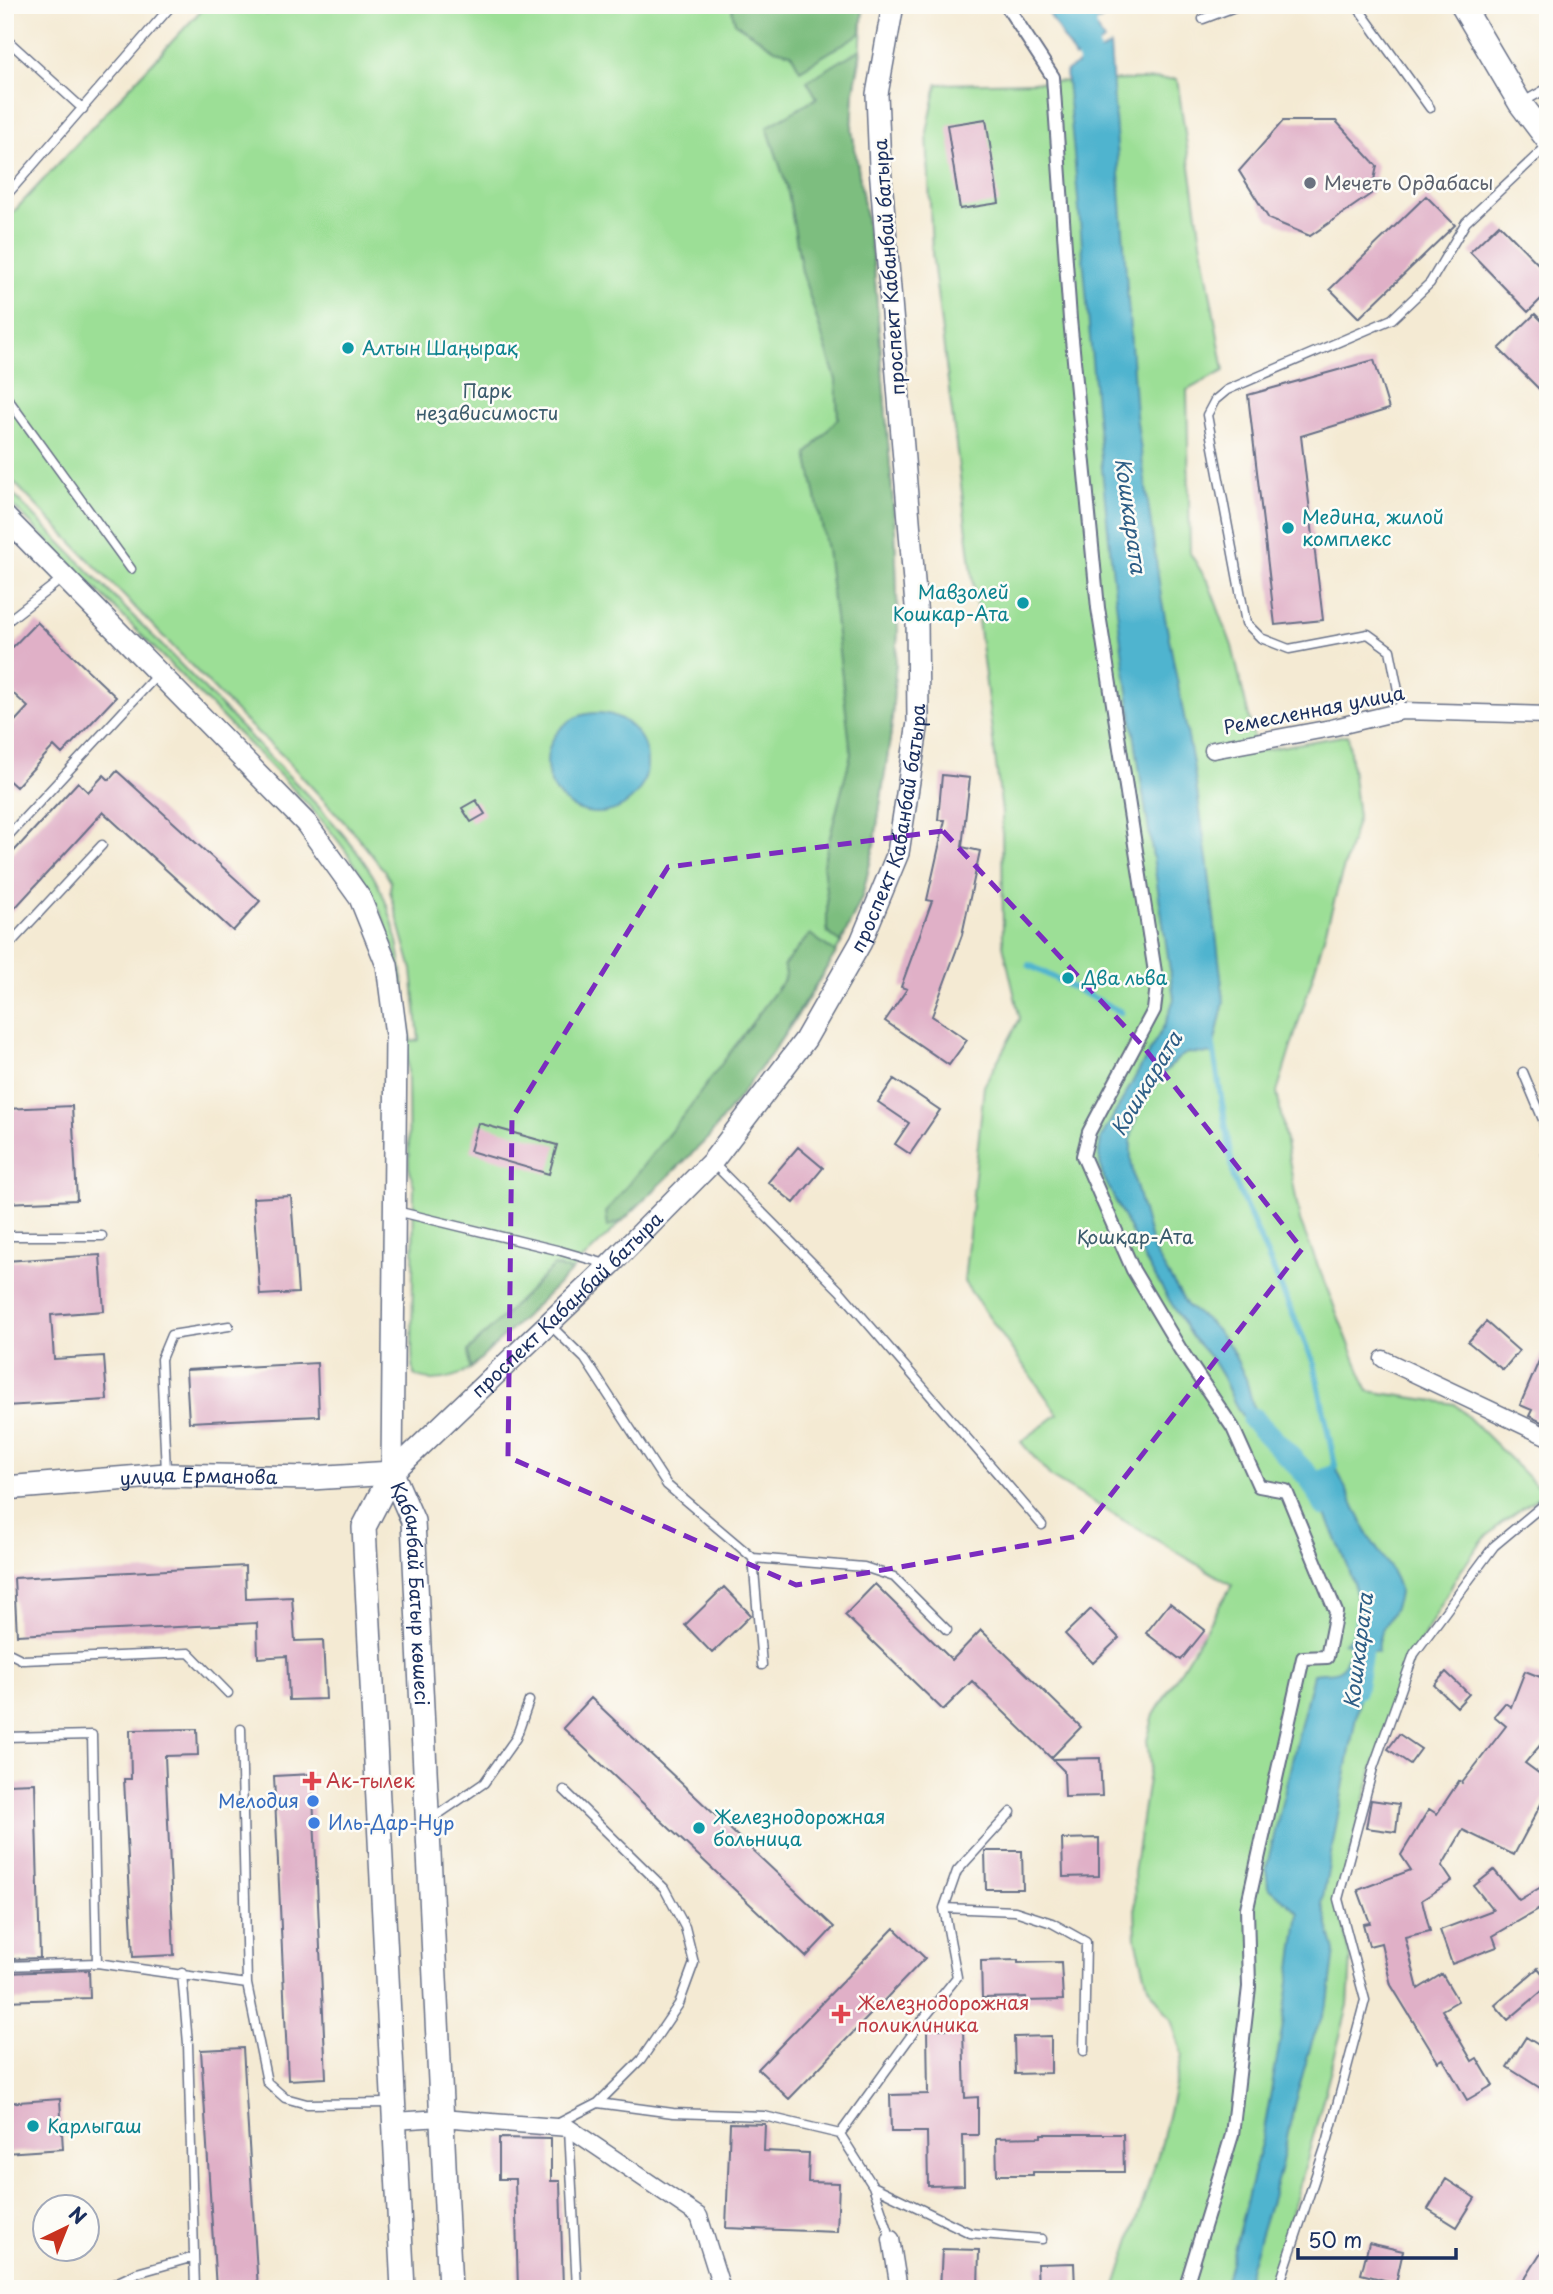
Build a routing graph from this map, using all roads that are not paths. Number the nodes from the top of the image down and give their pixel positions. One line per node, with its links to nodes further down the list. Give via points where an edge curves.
1 (172, 5): 12 (lane)
2 (893, 5): 28 (street, проспект Кабанбай батыра, via 877,94 917,618 918,722 898,853 861,942 804,1040)
3 (1006, 5): 77 (street, via 1053,77 1098,608 1157,985 1154,1010 1089,1132 1083,1156 1133,1270 1233,1429 1259,1486 1286,1491 1336,1612 1328,1657 1303,1658 1247,1908 1249,1987 1232,2134)
4 (1356, 5): 11 (lane)
5 (1462, 5): 10 (main road)
6 (1237, 6): 7 (lane)
7 (1203, 19)
8 (5, 38): 12 (lane)
9 (1548, 88): 10 (lane)
10 (1520, 103): 13 (main road)
11 (1430, 108)
12 (83, 109): 14 (lane)
13 (1548, 143): 21 (lane, via 1466,222 1430,283 1392,319 1227,390 1207,415 1246,623 1261,638 1289,649 1368,634 1390,650)
14 (5, 197)
15 (5, 395): 17 (lane)
16 (5, 517): 18 (street)
17 (131, 569)
18 (65, 577): 19 (lane); 20 (street)
19 (5, 623)
20 (159, 673): 24 (lane); 30 (street, via 306,823 360,898 387,965 396,1035)
21 (1402, 711): 22 (street, Ремесленная улица); 23 (street, Ремесленная улица)
22 (1548, 715)
23 (1213, 750)
24 (5, 839)
25 (102, 845): 26 (lane)
26 (5, 949)
27 (1523, 1072): 29 (lane, via 1544,1122)
28 (712, 1162): 33 (street, проспект Кабанбай батыра); 42 (lane, via 840,1291)
29 (1548, 1179)
30 (396, 1211): 33 (lane); 38 (street)
31 (5, 1236): 32 (lane)
32 (102, 1237)
33 (610, 1265): 34 (street, проспект Кабанбай батыра)
34 (549, 1324): 38 (street, проспект Кабанбай батыра); 43 (lane, via 585,1359 667,1485)
35 (229, 1326): 39 (lane, via 171,1335 161,1359)
36 (1383, 1359): 37 (street)
37 (1548, 1437)
38 (392, 1473): 39 (main road, улица Ерманова, via 311,1478); 53 (main road, Қабанбай Батыр көшесі, via 413,1521); 61 (main road, Қабанбай Батыр көшесі, via 364,1527)
39 (166, 1475): 40 (main road, улица Ерманова)
40 (5, 1488)
41 (1548, 1501): 78 (lane, via 1494,1546 1414,1654 1373,1768 1338,1899 1365,2000 1328,2139)
42 (1042, 1525)
43 (753, 1558): 44 (lane, via 863,1567 894,1577); 46 (lane)
44 (947, 1630)
45 (5, 1651): 47 (lane, via 23,1660 189,1653)
46 (762, 1665)
47 (228, 1693)
48 (529, 1701): 53 (lane, via 516,1738 484,1783)
49 (241, 1729): 58 (lane)
50 (5, 1737): 55 (lane, via 92,1735)
51 (564, 1790): 60 (lane, via 664,1888 685,1927 694,1963 679,2004 641,2060)
52 (1011, 1812): 54 (lane, via 957,1871)
53 (427, 1822): 62 (main road, Қабанбай Батыр көшесі)
54 (944, 1908): 59 (lane, via 1015,1912 1052,1923 1086,1942); 65 (lane, via 957,1977)
55 (97, 1963): 56 (lane); 57 (lane)
56 (5, 1966)
57 (182, 1973): 58 (lane); 69 (lane)
58 (247, 1984): 61 (lane, via 267,2082 285,2098)
59 (1084, 2051)
60 (598, 2103): 63 (lane); 65 (lane, via 673,2113 765,2116)
61 (394, 2112): 62 (street); 72 (main road, Қабанбай Батыр көшесі)
62 (441, 2118): 63 (street); 73 (main road, Қабанбай Батыр көшесі)
63 (551, 2127): 64 (street)
64 (569, 2128): 74 (lane); 75 (street, via 699,2216)
65 (840, 2134): 66 (lane)
66 (873, 2186): 67 (lane); 68 (lane, via 970,2233)
67 (891, 2239): 76 (street)
68 (1042, 2239)
69 (194, 2257): 70 (lane, via 137,2273); 71 (lane)
70 (103, 2289)
71 (195, 2289)
72 (403, 2289)
73 (450, 2289)
74 (577, 2289)
75 (722, 2289)
76 (899, 2289)
77 (1185, 2289)
78 (1279, 2289)

